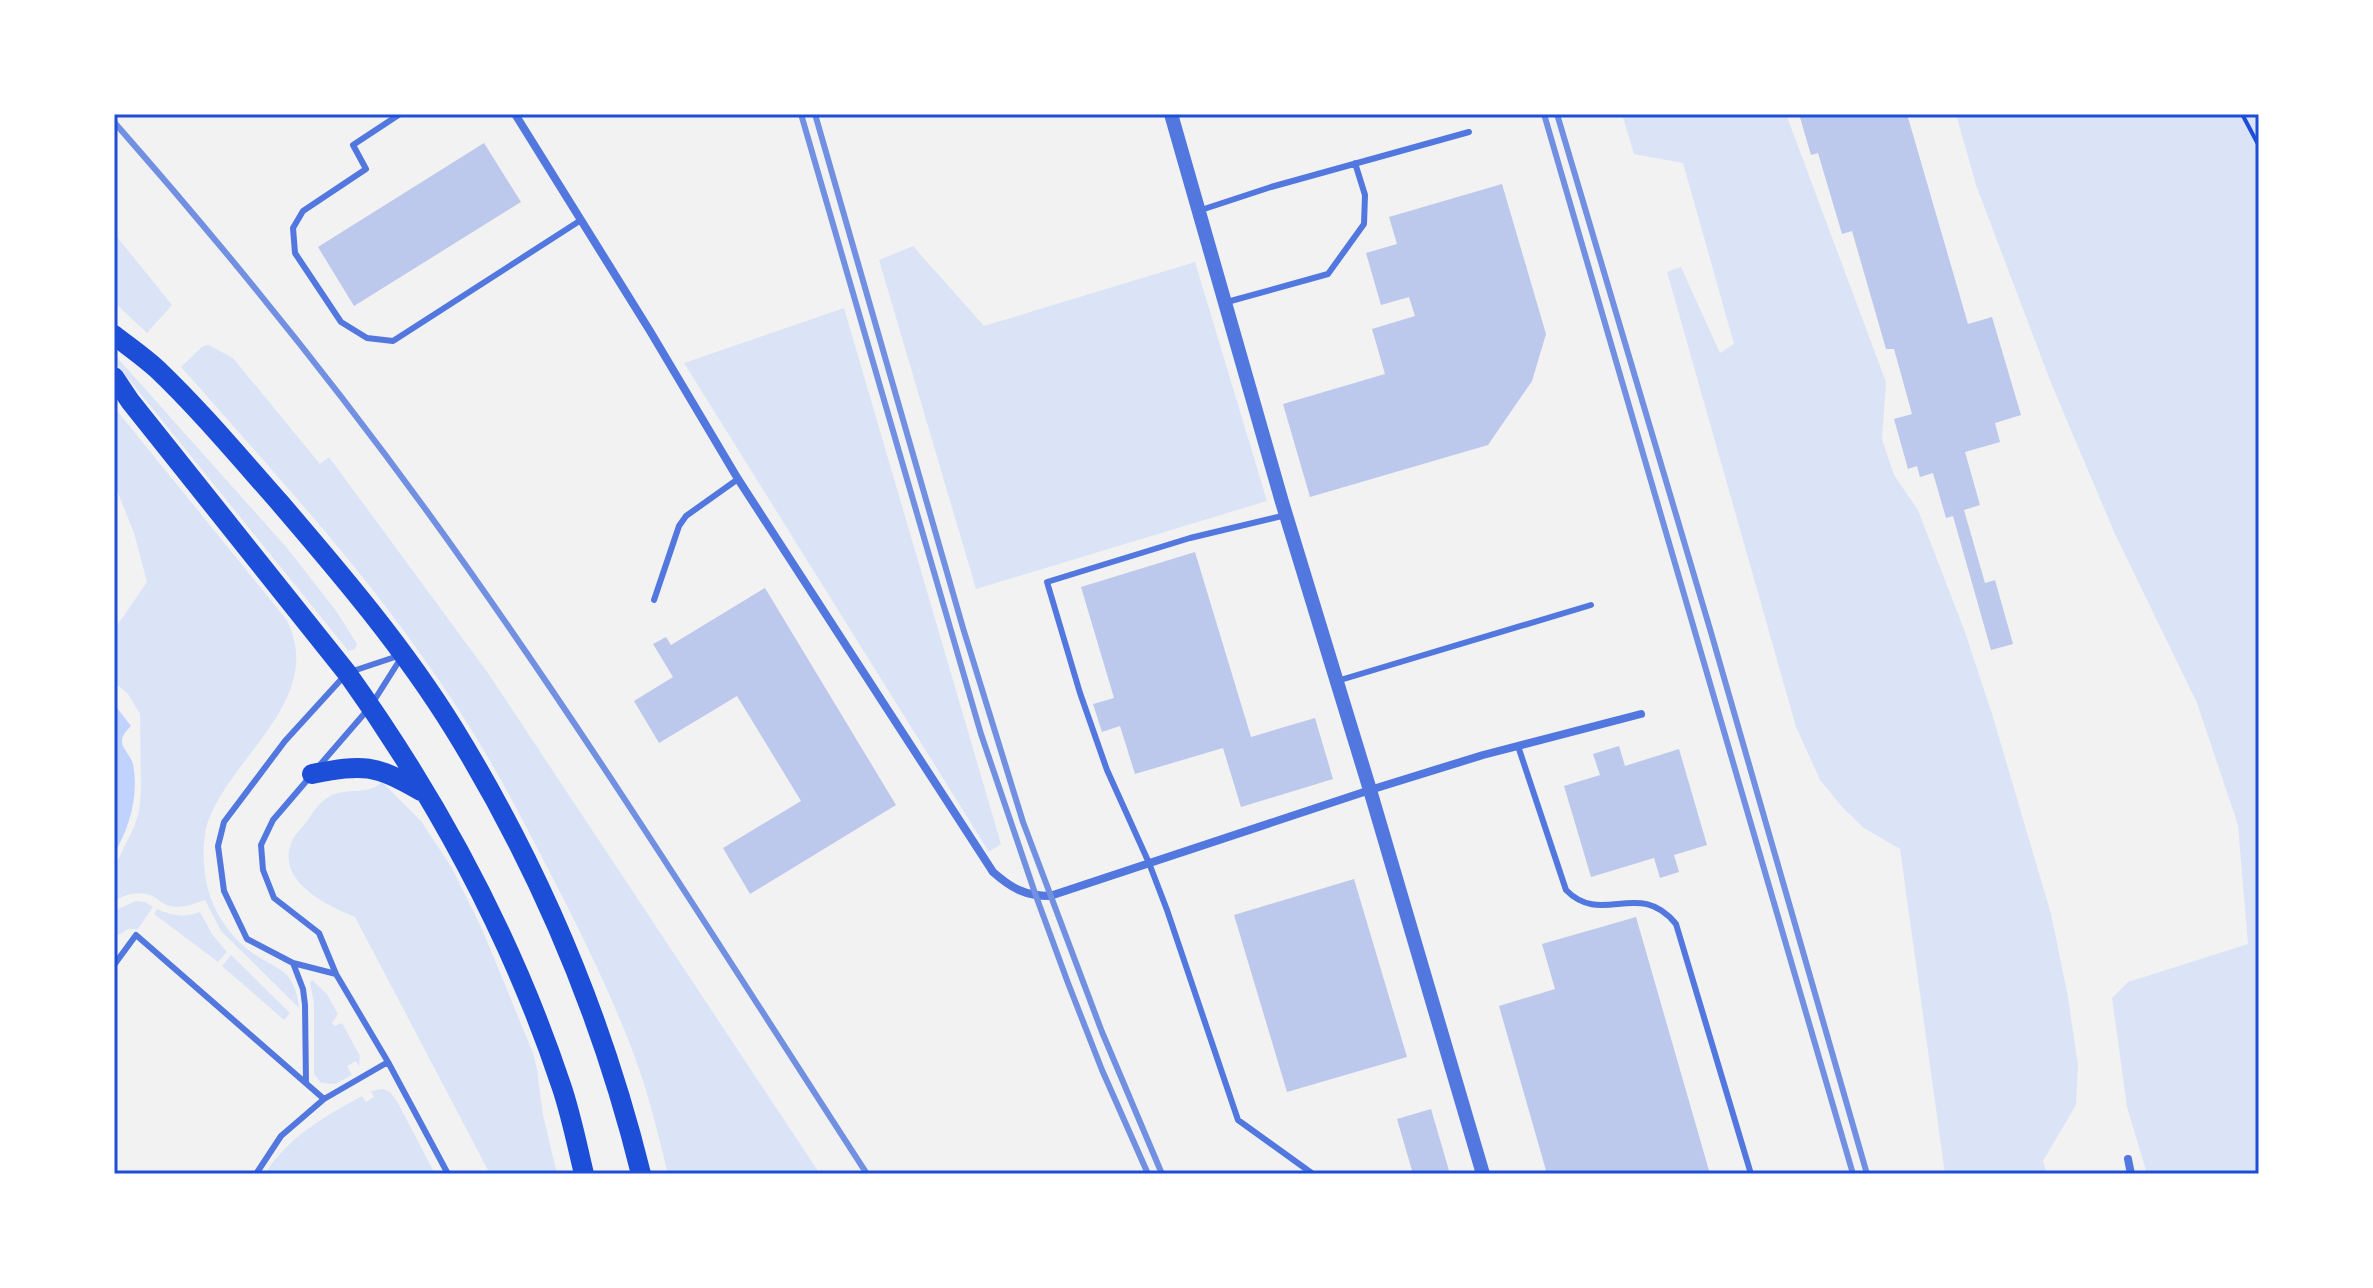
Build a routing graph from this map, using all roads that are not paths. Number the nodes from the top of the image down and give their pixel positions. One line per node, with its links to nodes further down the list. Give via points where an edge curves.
1 (400, 114): 7 (lane, via 353,145 366,169 303,211 293,228 295,253 341,322 367,338 393,341)
2 (515, 114): 7 (street)
3 (1171, 114): 6 (street)
4 (1469, 132): 5 (lane)
5 (1355, 163): 6 (lane); 8 (lane, via 1365,195 1364,224 1328,274)
6 (1198, 211): 8 (street)
7 (581, 220): 11 (street)
8 (1225, 303): 12 (street)
9 (114, 335): 15 (main road, via 155,367 221,436)
10 (114, 377): 16 (main road)
11 (738, 479): 13 (lane, via 679,526); 24 (street, via 993,872 1012,889 1050,896)
12 (1286, 515): 17 (street); 24 (lane, via 1047,582 1107,770)
13 (654, 600)
14 (1591, 605): 17 (lane)
15 (403, 655): 16 (lane); 18 (lane); 35 (main road, via 503,813 554,917 591,1009)
16 (347, 673): 18 (main road); 25 (lane, via 285,741 224,822 218,846 224,891 247,939)
17 (1337, 681): 22 (street)
18 (370, 707): 21 (lane); 23 (main road)
19 (1641, 714): 20 (street)
20 (1518, 746): 22 (street); 38 (lane, via 1566,890 1593,905 1653,904 1676,924)
21 (312, 774): 23 (main road, via 372,768); 27 (lane, via 273,820 261,845 263,870 274,898 319,933)
22 (1370, 790): 24 (street); 37 (street)
23 (423, 792): 34 (main road, via 457,846 518,971 562,1087)
24 (1149, 863): 36 (lane, via 1238,1120)
25 (293, 963): 27 (lane); 29 (lane, via 305,1005)
26 (114, 965): 29 (lane, via 136,935)
27 (336, 974): 28 (lane)
28 (388, 1062): 30 (lane); 33 (lane)
29 (306, 1083): 30 (lane)
30 (324, 1099): 32 (lane, via 281,1136)
31 (2128, 1159): 39 (street)
32 (256, 1174)
33 (448, 1174)
34 (584, 1174)
35 (641, 1174)
36 (1313, 1174)
37 (1483, 1174)
38 (1751, 1174)
39 (2131, 1174)

